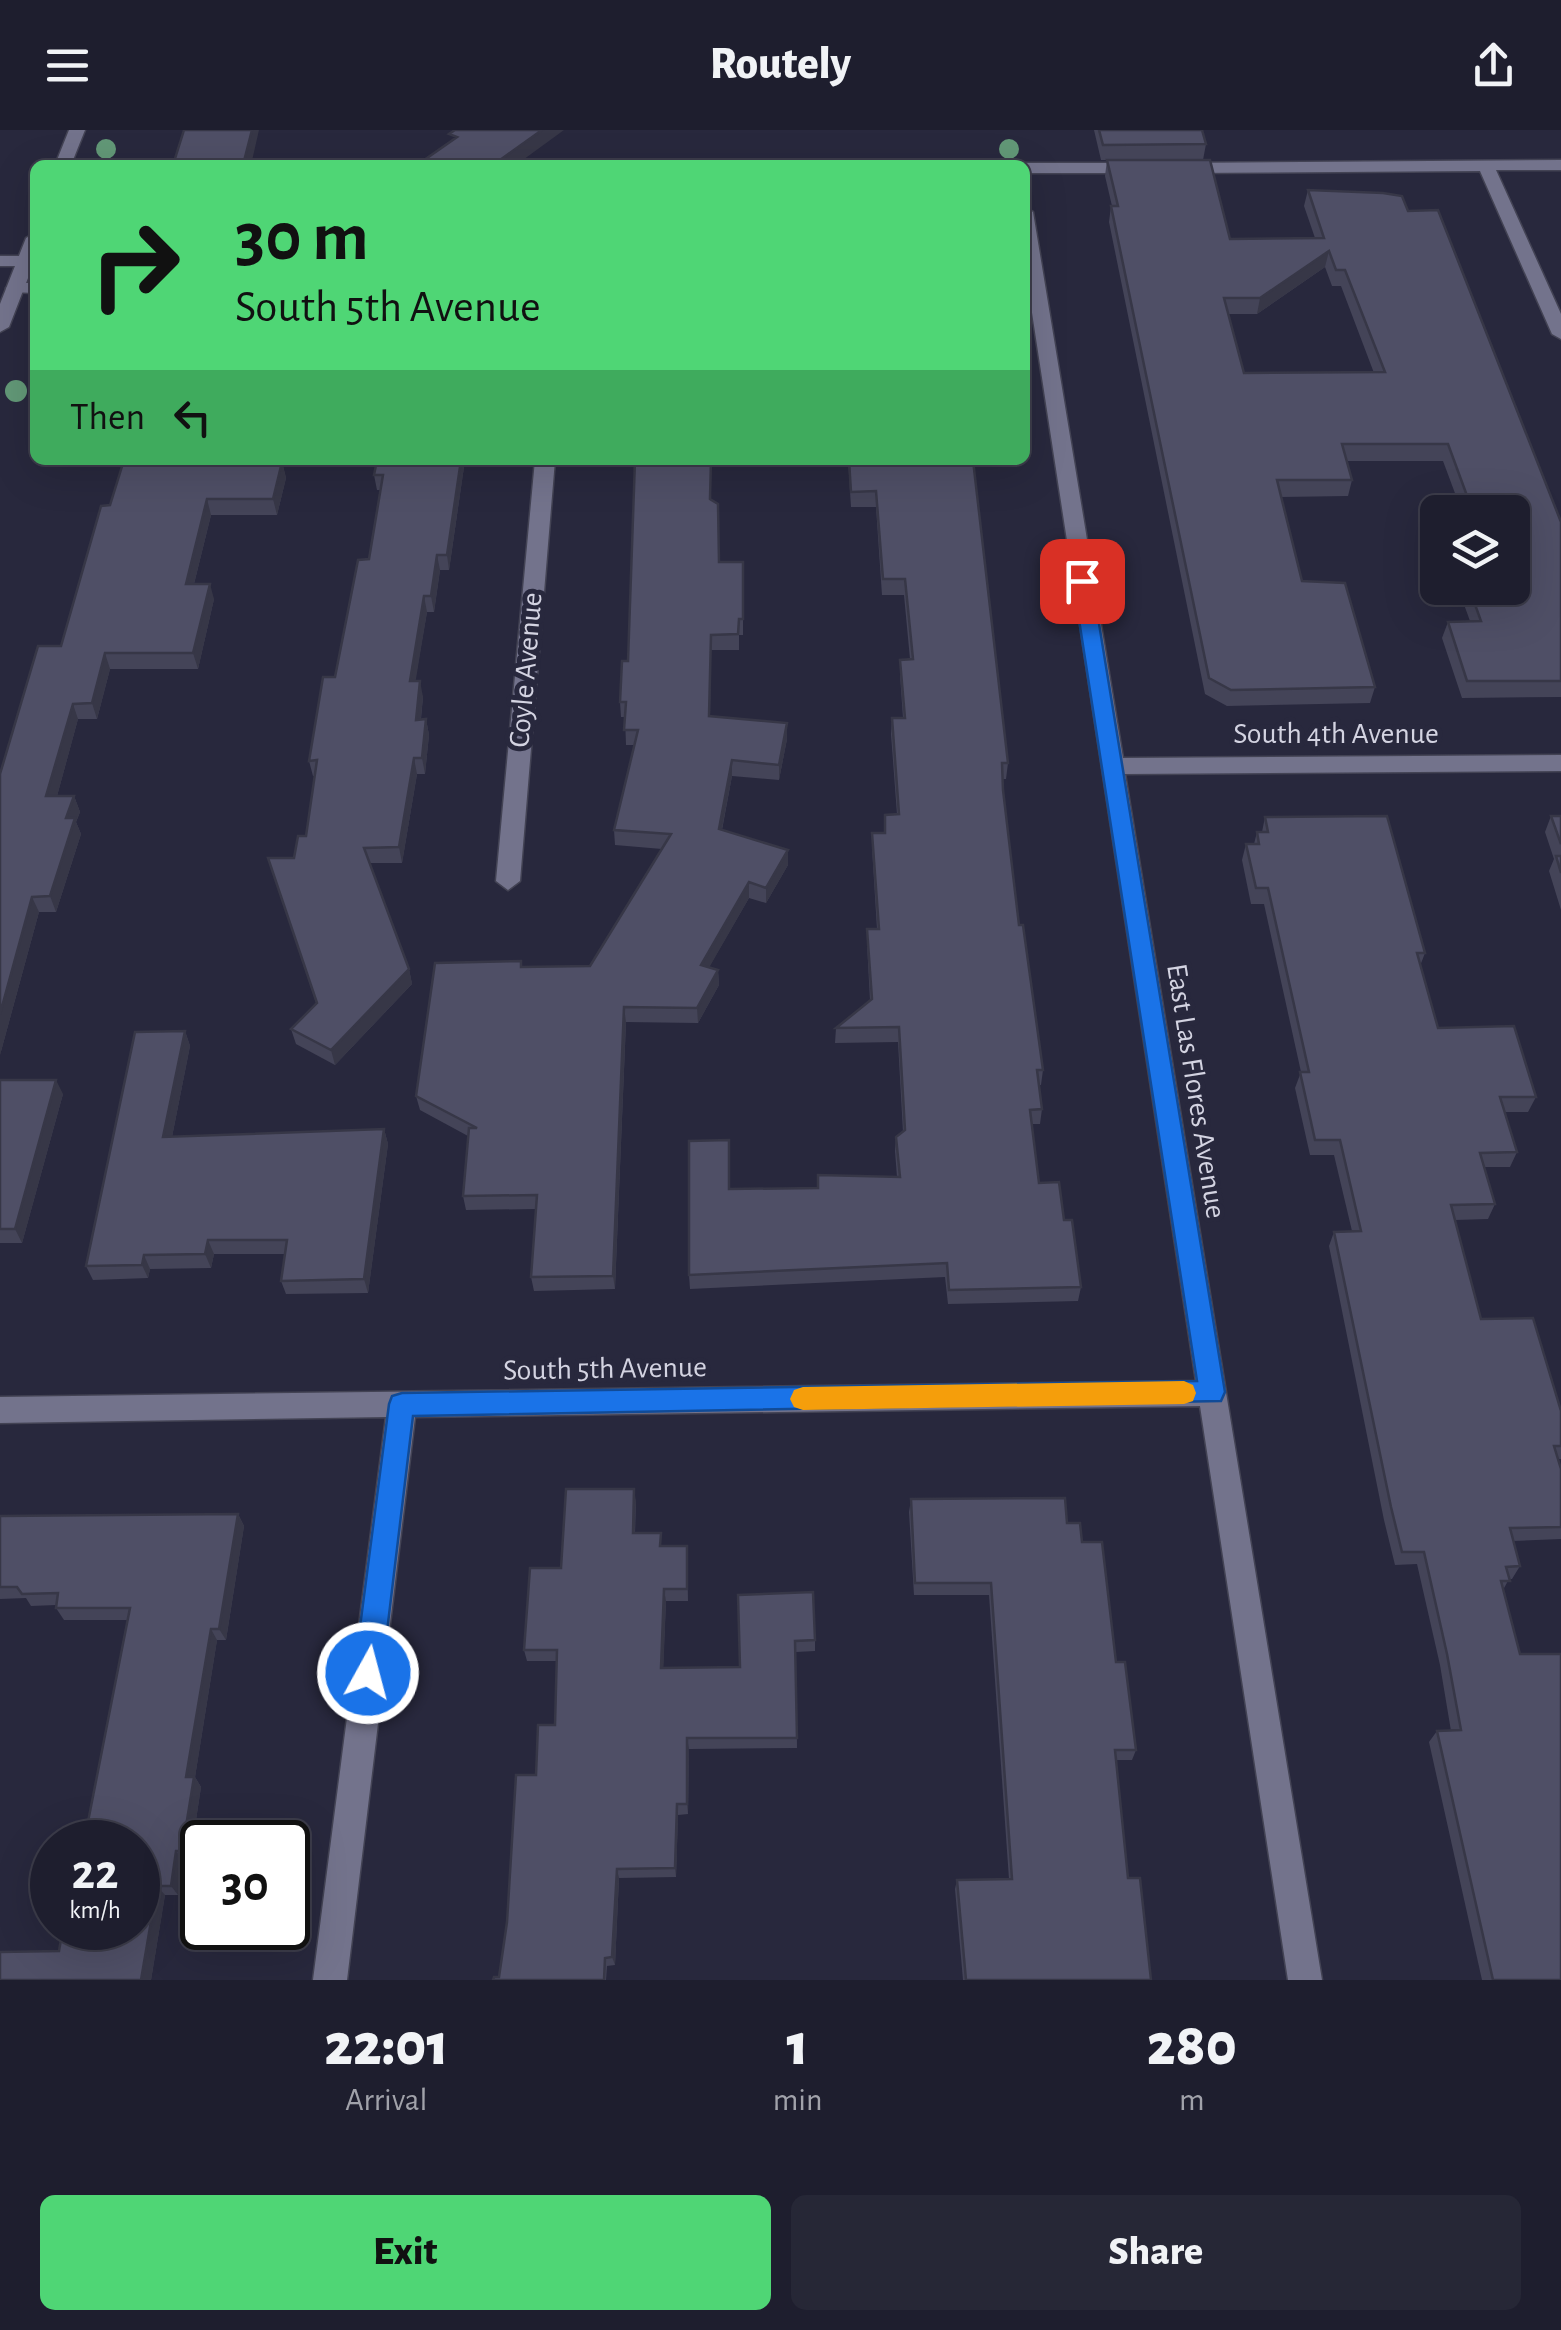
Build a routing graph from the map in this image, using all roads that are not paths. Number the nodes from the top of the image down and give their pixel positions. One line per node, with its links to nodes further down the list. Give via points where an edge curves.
1 (76, 130): 2 (street)
2 (65, 160)
3 (1486, 166): 4 (street); 5 (street); 13 (street)
4 (1561, 166)
5 (1030, 168)
6 (1030, 244): 16 (street, East Las Flores Avenue)
7 (30, 251): 9 (street)
8 (0, 261): 9 (street)
9 (26, 261): 10 (street)
10 (15, 288): 11 (street); 12 (street)
11 (30, 288)
12 (0, 327)
13 (1561, 334)
14 (544, 465): 17 (street, Coyle Avenue)
15 (1561, 763): 16 (street, South 4th Avenue)
16 (1111, 766): 18 (street, East Las Flores Avenue)
17 (508, 881)
18 (1212, 1392): 19 (street, South 5th Avenue); 22 (street, East Las Flores Avenue)
19 (402, 1404): 20 (street, South 5th Avenue); 21 (street)
20 (0, 1410)
21 (330, 1980)
22 (1305, 1980)

